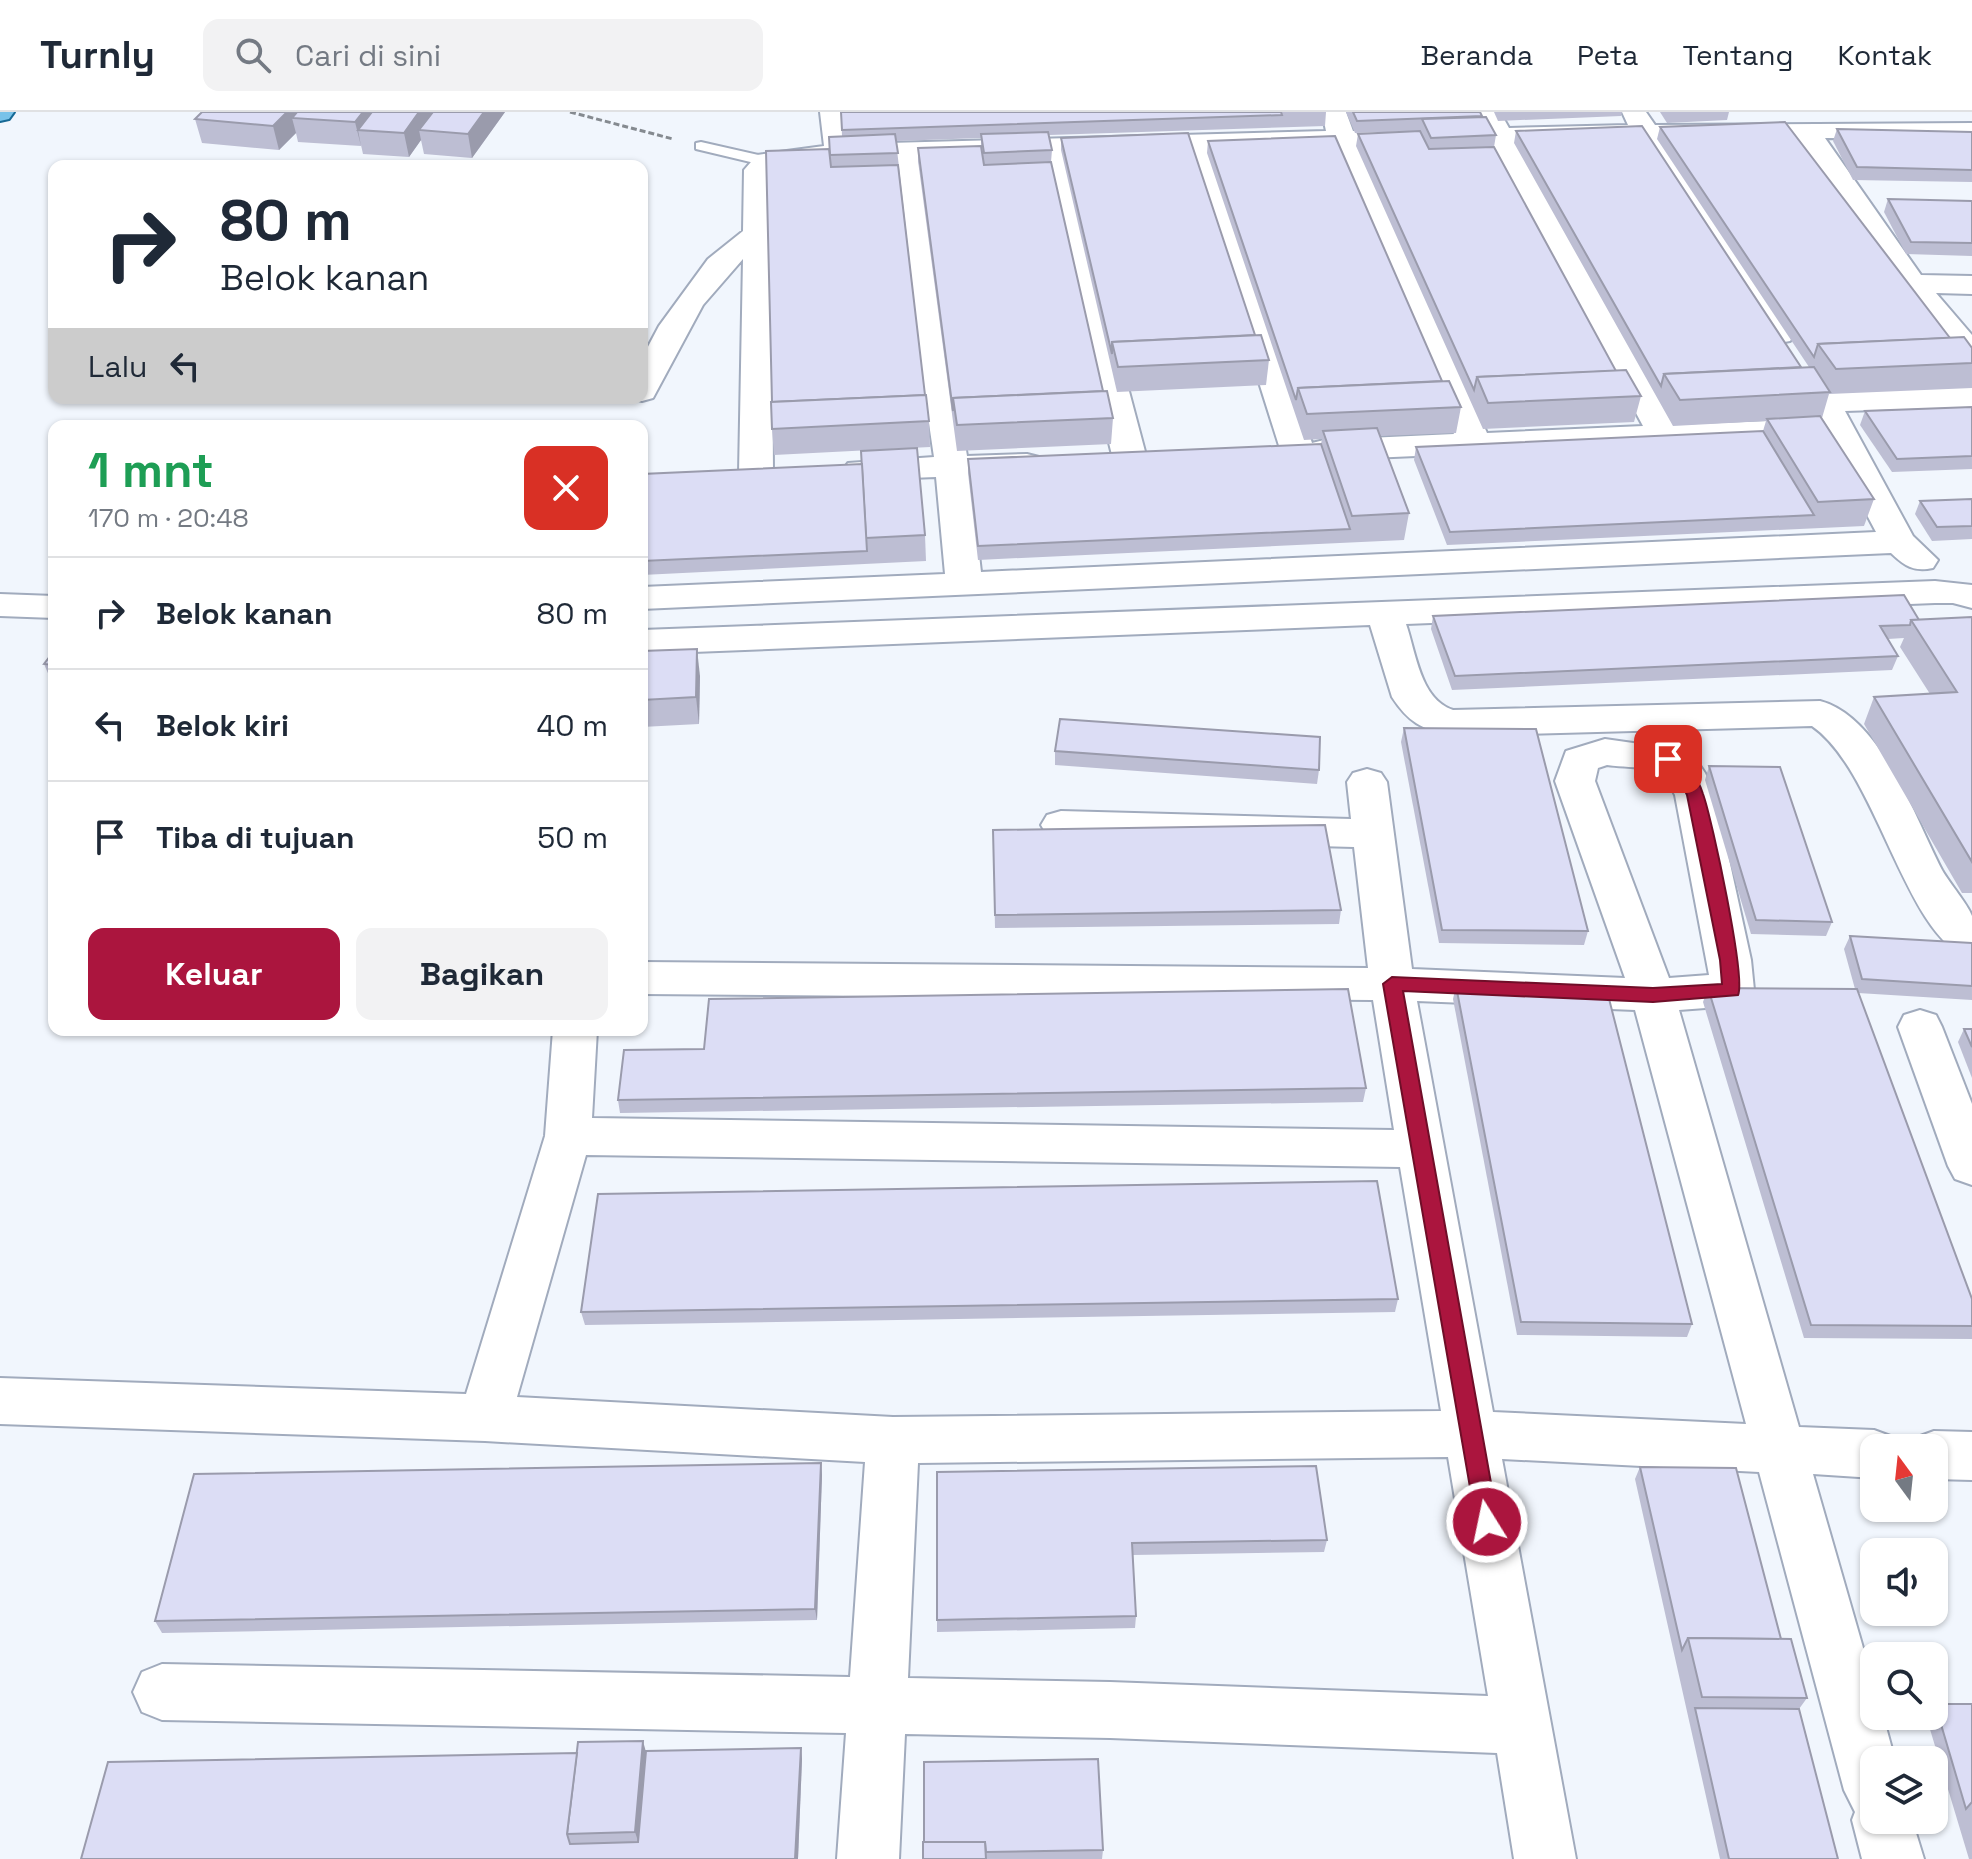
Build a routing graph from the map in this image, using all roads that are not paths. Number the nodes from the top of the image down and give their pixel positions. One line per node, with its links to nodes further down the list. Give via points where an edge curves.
1 (833, 112): 12 (street)
2 (1334, 112): 7 (street)
3 (1640, 122): 4 (street); 5 (street); 19 (street)
4 (1495, 124): 7 (street); 21 (street)
5 (1805, 130): 6 (street); 15 (street, via 1871,202)
6 (1972, 131)
7 (1342, 141): 8 (street); 22 (street)
8 (1197, 142): 10 (street); 22 (street, via 1283,452)
9 (701, 146): 13 (lane)
10 (1050, 147): 11 (street); 23 (street)
11 (903, 151): 12 (street); 25 (street)
12 (839, 153): 13 (street)
13 (767, 161): 14 (street, via 755,174)
14 (756, 236): 18 (street, via 733,249 711,272); 27 (street)
15 (1912, 284): 16 (street); 17 (street)
16 (1972, 285)
17 (1972, 355)
18 (648, 378)
19 (1817, 392): 20 (street); 21 (street); 28 (street, via 1898,509)
20 (1972, 397)
21 (1665, 436): 22 (street)
22 (1475, 444)
23 (1131, 459)
24 (1056, 463): 25 (street)
25 (952, 467): 26 (street); 29 (street)
26 (831, 471)
27 (757, 473)
28 (1899, 542): 29 (street); 30 (street)
29 (964, 585): 31 (street)
30 (1954, 594): 34 (street); 35 (street)
31 (648, 598)
32 (0, 605): 33 (street)
33 (48, 607)
34 (1385, 615): 36 (street); 40 (street, via 1411,697 1427,715 1450,723 1820,713 1835,718 1860,752 1948,919)
35 (1972, 631)
36 (648, 642)
37 (1367, 782): 39 (street)
38 (1061, 825): 39 (street)
39 (1374, 834): 42 (street)
40 (1972, 944)
41 (648, 978): 42 (street)
42 (1392, 984): 43 (street); 47 (street)
43 (1653, 995): 43 (street, via 1575,781 1580,760 1605,752 1668,759 1685,773 1695,795 1729,960 1753,992); 53 (street)
44 (1920, 1027): 48 (street)
45 (575, 1036): 46 (street)
46 (568, 1136): 47 (street); 50 (street)
47 (1422, 1149): 51 (street)
48 (1972, 1166)
49 (0, 1401): 50 (street)
50 (485, 1418): 52 (street)
51 (1472, 1434): 52 (street); 53 (street); 59 (street)
52 (893, 1440): 58 (street)
53 (1779, 1451): 54 (street); 60 (street)
54 (1860, 1454)
55 (1948, 1455): 56 (street)
56 (1972, 1456)
57 (162, 1692): 58 (street)
58 (876, 1704): 59 (street); 62 (street)
59 (1523, 1726): 63 (street)
60 (1862, 1746)
61 (1886, 1834): 64 (street)
62 (868, 1859)
63 (1545, 1859)
64 (1893, 1859)

